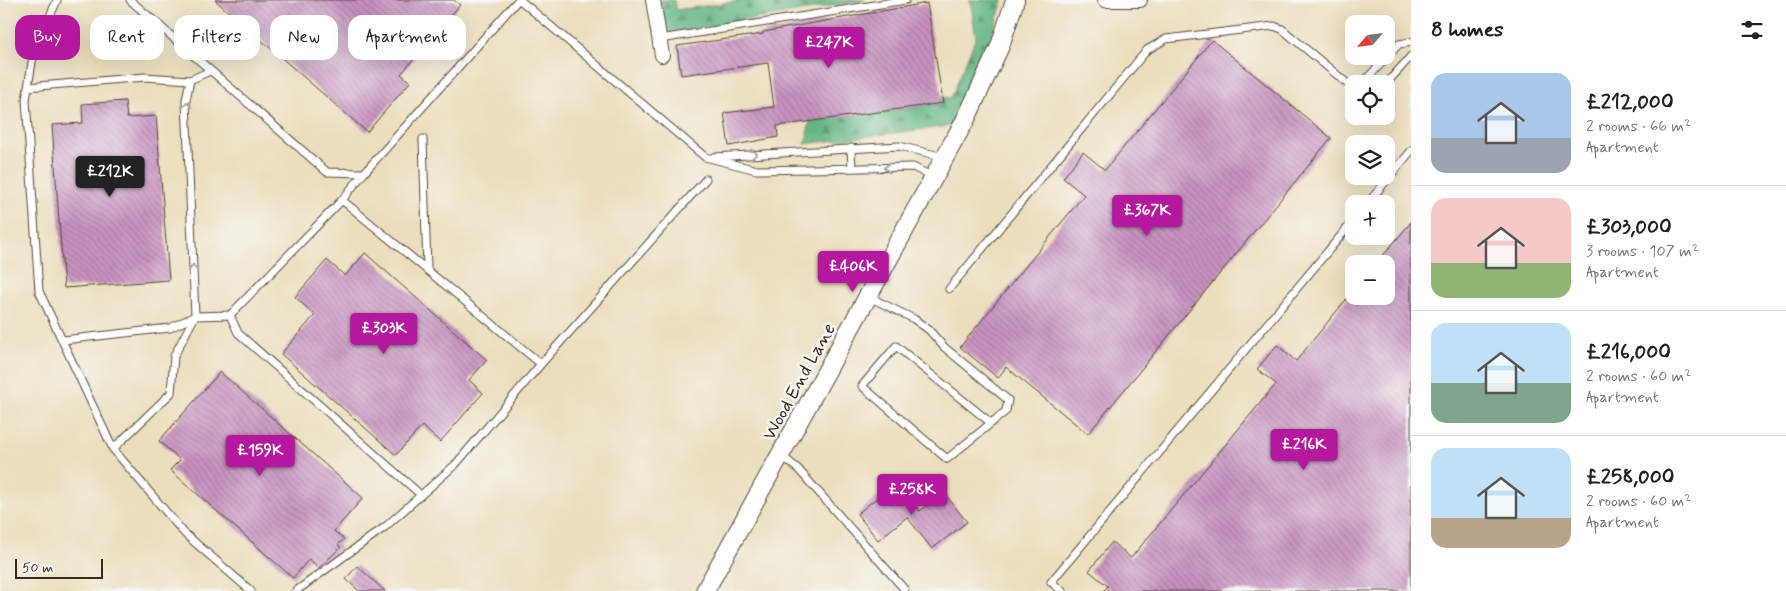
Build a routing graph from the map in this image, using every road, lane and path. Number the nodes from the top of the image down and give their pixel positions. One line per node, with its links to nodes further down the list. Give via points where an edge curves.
1 (57, 0): 19 (lane, via 33,56)
2 (130, 0): 14 (lane)
3 (519, 0): 24 (lane); 26 (lane)
4 (653, 0): 9 (street)
5 (906, 0): 9 (lane)
6 (1015, 0): 23 (street, Wood End Lane, via 988,76)
7 (1107, 0): 8 (street)
8 (1140, 0)
9 (660, 40): 12 (street)
10 (1411, 40): 11 (lane); 15 (lane, via 1399,44)
11 (1411, 50)
12 (662, 55)
13 (1411, 56): 16 (lane)
14 (210, 71): 17 (lane); 26 (lane, via 328,172)
15 (1370, 75)
16 (1394, 75)
17 (190, 80): 19 (lane, via 145,76); 36 (lane, one-way to 17, via 186,100)
18 (1345, 82): 33 (lane, via 1282,29 1274,26 1166,39 1155,44)
19 (28, 87): 37 (lane, via 26,100 39,291)
20 (423, 139): 32 (lane)
21 (851, 148): 23 (lane, via 899,146); 24 (lane, one-way to 21); 25 (lane)
22 (1411, 152): 29 (lane)
23 (939, 156): 27 (street, Wood End Lane)
24 (705, 157): 25 (lane, via 757,170)
25 (852, 168): 27 (lane, one-way to 25, via 912,167)
26 (364, 172): 30 (lane)
27 (933, 177): 34 (street, Wood End Lane)
28 (706, 179): 38 (lane)
29 (1375, 195)
30 (342, 200): 32 (lane); 35 (lane)
31 (1345, 231): 47 (lane, via 1051,582)
32 (428, 269): 38 (lane)
33 (949, 289)
34 (869, 297): 39 (lane, via 914,319 1008,400 1006,411); 41 (street, Wood End Lane)
35 (230, 315): 36 (lane); 42 (lane, via 238,333)
36 (195, 316): 37 (lane, via 170,328); 40 (lane, via 174,356 171,393)
37 (63, 340): 40 (lane)
38 (541, 364): 42 (lane, via 456,464)
39 (991, 423): 39 (lane, via 896,346 862,386 948,459)
40 (113, 450): 44 (lane, via 184,533)
41 (781, 455): 43 (lane, via 798,468); 46 (street, Wood End Lane)
42 (421, 494): 45 (lane, via 385,527)
43 (905, 590)
44 (252, 591)
45 (296, 591)
46 (705, 591)
47 (1062, 591)

